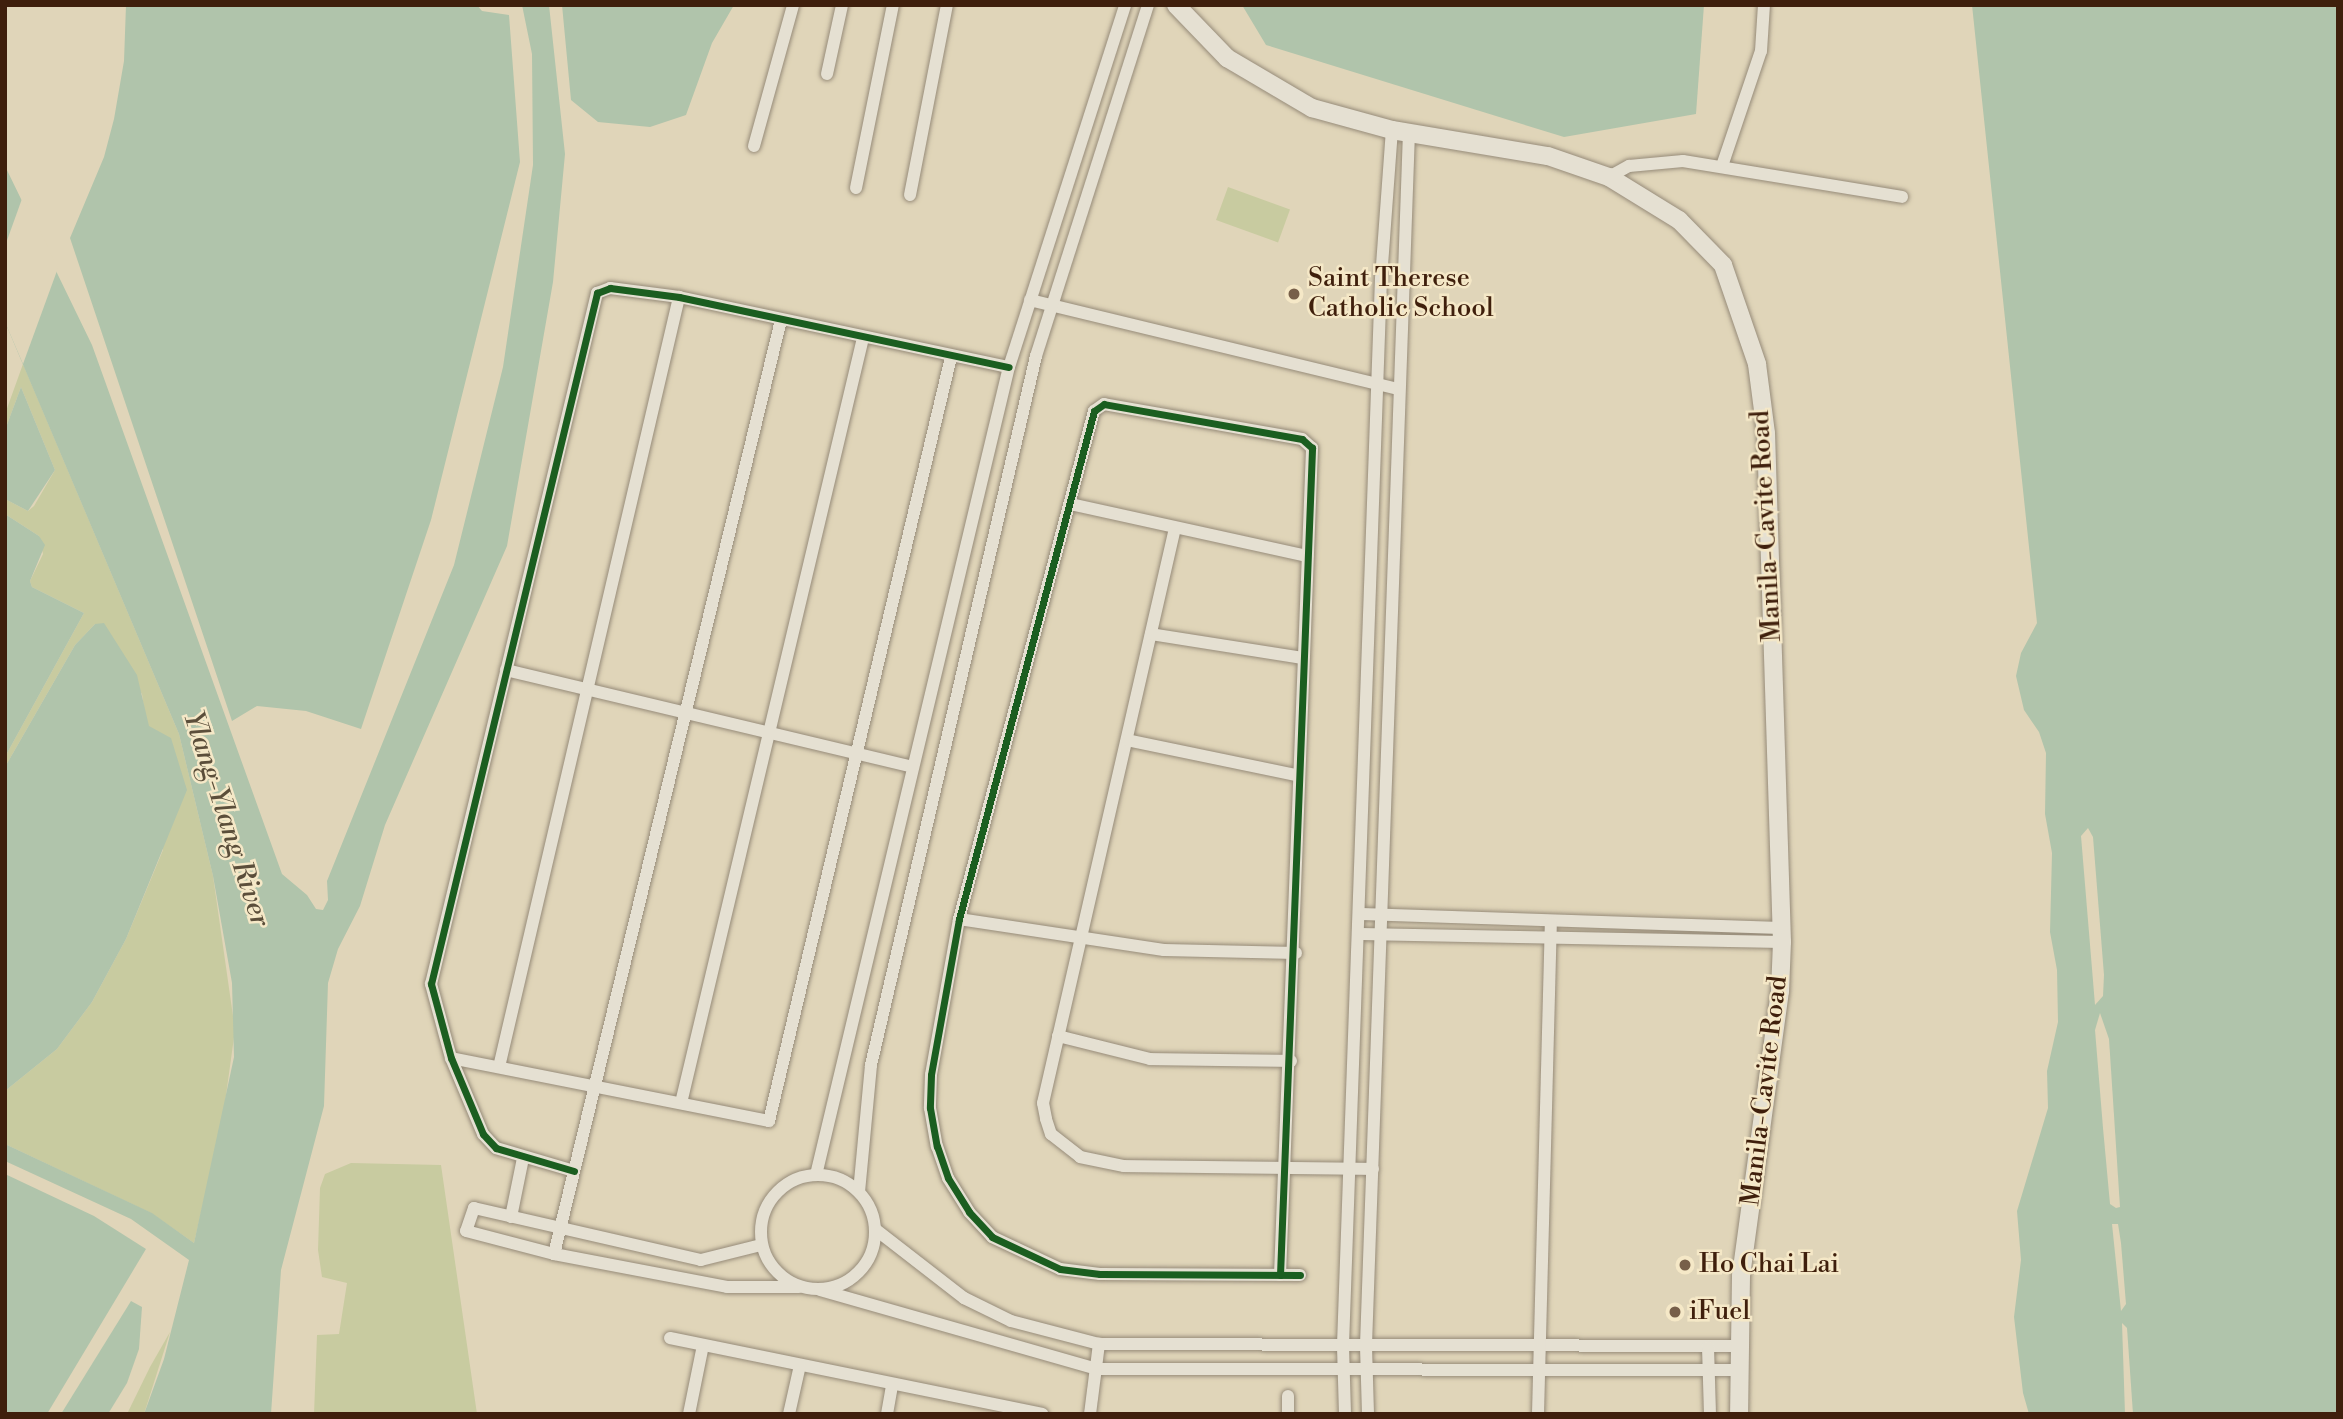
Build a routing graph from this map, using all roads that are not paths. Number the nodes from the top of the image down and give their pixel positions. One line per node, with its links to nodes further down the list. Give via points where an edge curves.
1 (793, 5): 11 (street)
2 (842, 5): 9 (street)
3 (893, 5): 14 (street)
4 (947, 5): 15 (street)
5 (1125, 5): 18 (street)
6 (1148, 5): 19 (street)
7 (1176, 5): 10 (main road, Manila-Cavite Road, via 1202,37 1254,78 1312,108)
8 (1764, 5): 12 (street, via 1761,51)
9 (827, 75)
10 (1400, 131): 13 (main road, Manila-Cavite Road, via 1548,156); 24 (street); 25 (street)
11 (754, 146)
12 (1722, 166): 13 (street, via 1683,161 1629,166); 16 (street)
13 (1609, 177): 48 (main road, Manila-Cavite Road, via 1679,220 1723,265 1757,364 1766,433)
14 (856, 188)
15 (911, 195)
16 (1902, 197)
17 (679, 297): 20 (street); 31 (street, via 610,288 597,293); 32 (street)
18 (1030, 300): 19 (street); 23 (street)
19 (1053, 308): 24 (street); 40 (street, via 1036,356)
20 (780, 320): 21 (street); 33 (street)
21 (863, 338): 22 (street); 34 (street)
22 (951, 357): 23 (street); 36 (street)
23 (1009, 366): 37 (street)
24 (1379, 385): 25 (street); 41 (street)
25 (1398, 389): 42 (street)
26 (1070, 504): 27 (street); 28 (street, via 1094,411 1104,404 1302,439 1314,455); 43 (street)
27 (1175, 528): 28 (street); 29 (street)
28 (1307, 556): 30 (street)
29 (1151, 634): 30 (street); 35 (street)
30 (1303, 658): 38 (street)
31 (506, 670): 32 (street); 52 (street, via 431,984)
32 (586, 686): 33 (street); 54 (street)
33 (684, 710): 34 (street); 55 (street)
34 (768, 731): 36 (street); 56 (street)
35 (1127, 740): 38 (street); 47 (street)
36 (855, 753): 37 (street); 56 (street, via 769,1121)
37 (912, 766): 39 (street)
38 (1296, 775): 50 (street)
39 (884, 903): 40 (street); 62 (street)
40 (904, 908): 63 (street, via 871,1065)
41 (1362, 914): 42 (street); 45 (street)
42 (1383, 915): 44 (street); 46 (street)
43 (959, 919): 47 (street); 69 (street, via 930,1108 948,1178 969,1212 992,1237 1060,1269 1100,1274)
44 (1551, 922): 48 (street); 49 (street)
45 (1361, 934): 46 (street); 59 (street)
46 (1383, 934): 49 (street); 60 (street)
47 (1080, 935): 50 (street, via 1164,950); 51 (street)
48 (1782, 935): 49 (street); 80 (main road, Manila-Cavite Road, via 1780,991 1741,1276)
49 (1550, 940): 78 (street)
50 (1296, 953): 53 (street)
51 (1058, 1035): 53 (street, via 1150,1059); 58 (street, via 1043,1104 1051,1134 1080,1157 1124,1166)
52 (452, 1058): 54 (street); 57 (street, via 483,1134 496,1148)
53 (1291, 1061): 58 (street)
54 (499, 1067): 55 (street)
55 (594, 1086): 56 (street); 61 (street)
56 (681, 1103)
57 (523, 1158): 61 (street); 64 (street)
58 (1287, 1168): 59 (street); 69 (street)
59 (1350, 1169): 60 (street); 76 (street)
60 (1373, 1169): 77 (street)
61 (574, 1171): 65 (street)
62 (817, 1175): 63 (street, via 847,1182); 67 (street, via 800,1178 772,1197 760,1228)
63 (859, 1192): 66 (street)
64 (511, 1217): 65 (street); 68 (street, via 472,1209 467,1234)
65 (560, 1229): 67 (street, via 701,1260); 68 (street)
66 (876, 1229): 72 (street, via 866,1264 838,1286); 74 (street, via 964,1298 1011,1321)
67 (761, 1245): 71 (street, via 775,1270)
68 (554, 1254): 71 (street, via 727,1287)
69 (1280, 1275): 70 (street)
70 (1300, 1275)
71 (799, 1287): 72 (street)
72 (820, 1290): 85 (street)
73 (670, 1338): 75 (street)
74 (1099, 1344): 76 (street); 85 (street)
75 (703, 1345): 81 (street); 91 (street)
76 (1343, 1345): 77 (street); 83 (street)
77 (1366, 1345): 78 (street); 84 (street)
78 (1539, 1345): 79 (street); 82 (street)
79 (1708, 1346): 80 (street); 86 (street)
80 (1739, 1346): 87 (main road, Manila-Cavite Road)
81 (800, 1365): 88 (street); 92 (street)
82 (1538, 1367): 84 (street); 86 (street); 99 (street)
83 (1344, 1368): 84 (street); 85 (street); 97 (street)
84 (1367, 1368): 98 (street)
85 (1097, 1369): 95 (street)
86 (1708, 1369): 87 (street); 100 (street)
87 (1738, 1370): 101 (main road, Manila-Cavite Road)
88 (892, 1386): 90 (street); 93 (street)
89 (1288, 1396): 96 (street)
90 (989, 1409): 94 (street)
91 (689, 1414)
92 (789, 1414)
93 (887, 1414)
94 (1042, 1414)
95 (1090, 1414)
96 (1288, 1414)
97 (1345, 1414)
98 (1368, 1414)
99 (1538, 1414)
100 (1710, 1414)
101 (1739, 1414)

